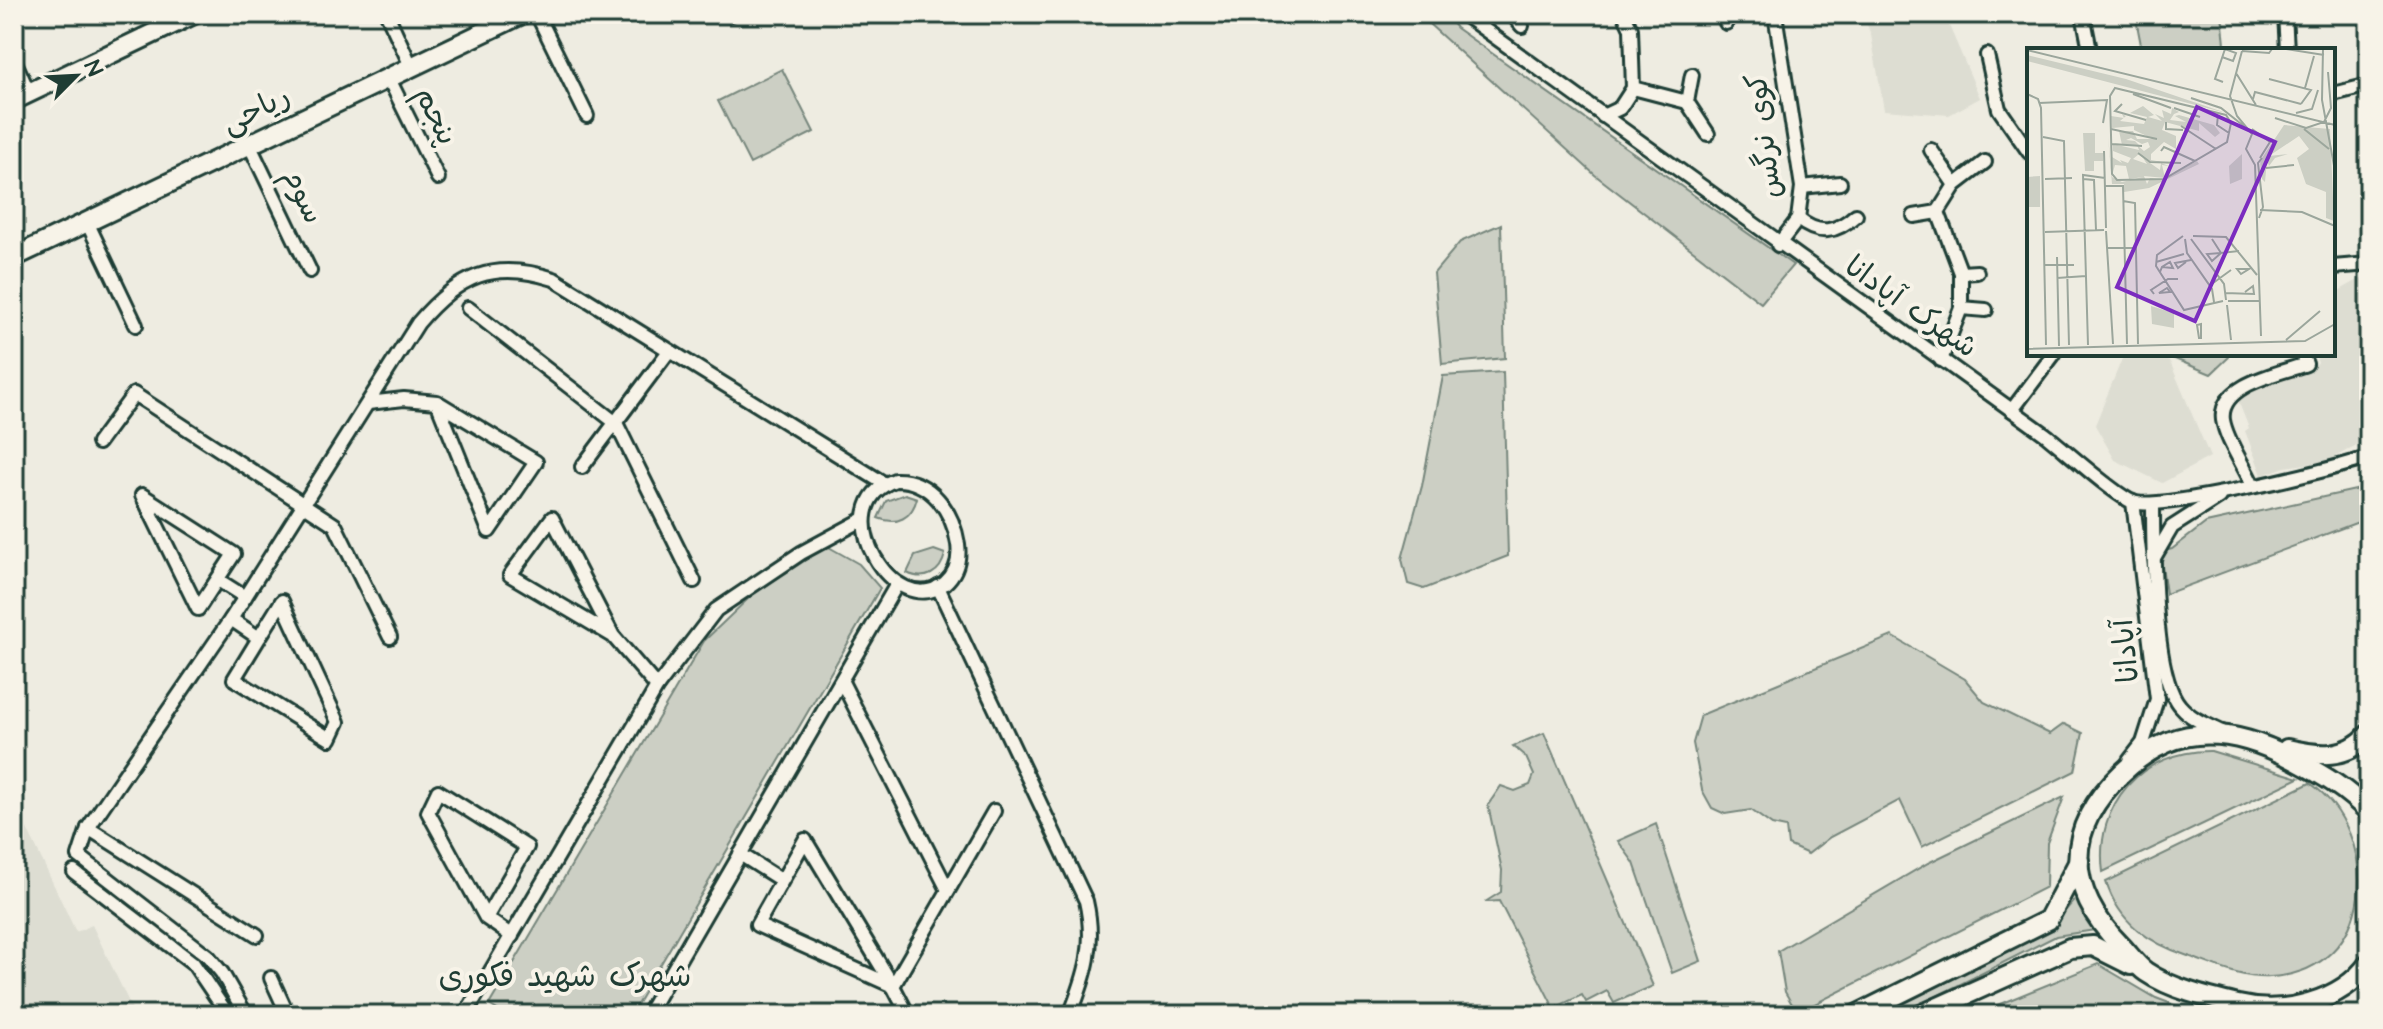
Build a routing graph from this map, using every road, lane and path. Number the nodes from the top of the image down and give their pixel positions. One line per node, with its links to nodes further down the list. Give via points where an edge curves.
1 (194, 14): 22 (main road)
2 (387, 14): 16 (street)
3 (524, 14): 16 (main road, ریاحی); 24 (street)
4 (1463, 14): 10 (street, شهرک آپادانا)
5 (1512, 14): 11 (street)
6 (1624, 14): 20 (street, via 1631,29)
7 (1775, 14): 34 (street, کوی نرگس)
8 (2083, 14): 12 (street)
9 (2285, 14): 13 (street)
10 (1479, 19): 25 (street, شهرک آپادانا)
11 (1522, 26)
12 (2090, 48)
13 (2287, 48)
14 (1987, 55): 28 (street, via 1999,109)
15 (14, 60): 22 (street)
16 (411, 66): 18 (main road, ریاحی)
17 (1692, 75): 23 (street)
18 (388, 77): 27 (main road, ریاحی); 31 (street, پنجم)
19 (2369, 85): 21 (street)
20 (1633, 88): 23 (street); 25 (street, via 1620,108)
21 (2335, 94)
22 (22, 96)
23 (1687, 102): 26 (street)
24 (587, 116)
25 (1603, 116): 40 (street, شهرک آپادانا)
26 (1708, 134)
27 (249, 144): 39 (main road, ریاحی); 44 (street, سوم)
28 (2027, 149)
29 (1931, 150): 33 (street)
30 (1985, 162): 33 (street)
31 (438, 178)
32 (1840, 183): 34 (street)
33 (1955, 185): 35 (street)
34 (1802, 187): 38 (street, کوی نرگس)
35 (1938, 212): 37 (street); 46 (street)
36 (1856, 215): 38 (street, via 1829,231 1813,231)
37 (1914, 216)
38 (1798, 219): 40 (street, کوی نرگس)
39 (87, 222): 41 (main road, ریاحی); 50 (street)
40 (1778, 245): 54 (street, شهرک آپادانا)
41 (14, 257)
42 (2335, 263): 43 (street)
43 (2369, 264)
44 (310, 271)
45 (1977, 272): 46 (street)
46 (1961, 273): 48 (street)
47 (468, 308): 58 (street)
48 (1961, 308): 49 (street); 54 (street)
49 (1986, 310)
50 (136, 325)
51 (669, 351): 56 (street, via 554,279 506,270 468,277 441,296); 58 (street); 62 (street)
52 (2052, 356): 57 (street)
53 (2303, 356): 63 (street, via 2306,364 2240,389 2227,401 2223,420)
54 (1941, 360): 57 (street, شهرک آپادانا)
55 (437, 402): 55 (street, via 536,462 489,531 483,516); 56 (street)
56 (368, 403): 67 (street)
57 (2012, 410): 65 (street, شهرک آپادانا)
58 (616, 423): 61 (street); 71 (street)
59 (98, 443): 67 (street, via 134,394)
60 (2369, 457): 63 (street)
61 (582, 467)
62 (885, 484): 68 (street, via 870,499); 73 (street, via 917,482 949,516 958,563)
63 (2252, 484): 64 (street)
64 (2229, 493): 66 (street); 69 (street, via 2172,527)
65 (2133, 502): 66 (street); 84 (street, آپادانا, via 2157,699 2143,743)
66 (2153, 504): 69 (street, آپادانا)
67 (303, 505): 74 (street); 77 (street, via 335,525)
68 (864, 519): 72 (street, via 874,555); 80 (street, via 801,553 716,610)
69 (2153, 560): 82 (street, آپادانا, via 2166,683 2179,706)
70 (218, 580): 70 (street, via 234,554 142,495 198,609); 74 (street)
71 (694, 581)
72 (897, 584): 73 (street, via 917,591); 79 (street)
73 (938, 587): 107 (street, via 1086,901 1092,926 1090,962)
74 (245, 597): 75 (street)
75 (231, 619): 78 (street); 87 (street)
76 (613, 636): 76 (street, via 572,557 552,518 510,575); 80 (street)
77 (390, 637)
78 (259, 638): 78 (street, via 282,601 338,722 330,739 234,679)
79 (842, 682): 88 (street); 92 (street)
80 (657, 687): 95 (street)
81 (2369, 734): 83 (main road, via 2342,753 2319,756)
82 (2232, 736): 83 (main road); 84 (main road, via 2196,735 2163,744)
83 (2266, 745): 86 (main road, via 2327,776)
84 (2112, 782): 89 (main road, via 2086,816)
85 (994, 811): 92 (street)
86 (2369, 812)
87 (88, 828): 94 (street); 103 (street, via 79,856 208,956)
88 (740, 854): 91 (street); 105 (street)
89 (2079, 860): 97 (main road, via 2085,892 2099,921); 101 (main road, via 2048,920)
90 (74, 872): 102 (street, via 193,963)
91 (781, 880): 99 (street, via 757,925); 99 (street, via 805,840)
92 (948, 890): 99 (street)
93 (486, 918): 93 (street, via 527,847 438,791 428,812); 95 (street)
94 (257, 935)
95 (512, 936): 100 (street)
96 (2369, 963): 97 (main road, via 2336,993 2276,1008 2240,1006)
97 (2146, 972): 108 (main road, via 2093,946 2070,948)
98 (271, 978): 104 (street)
99 (893, 986): 106 (street)
100 (468, 1014)
101 (1860, 1014)
102 (228, 1015)
103 (246, 1015)
104 (288, 1015)
105 (647, 1015)
106 (908, 1015)
107 (1070, 1015)
108 (1921, 1015)

